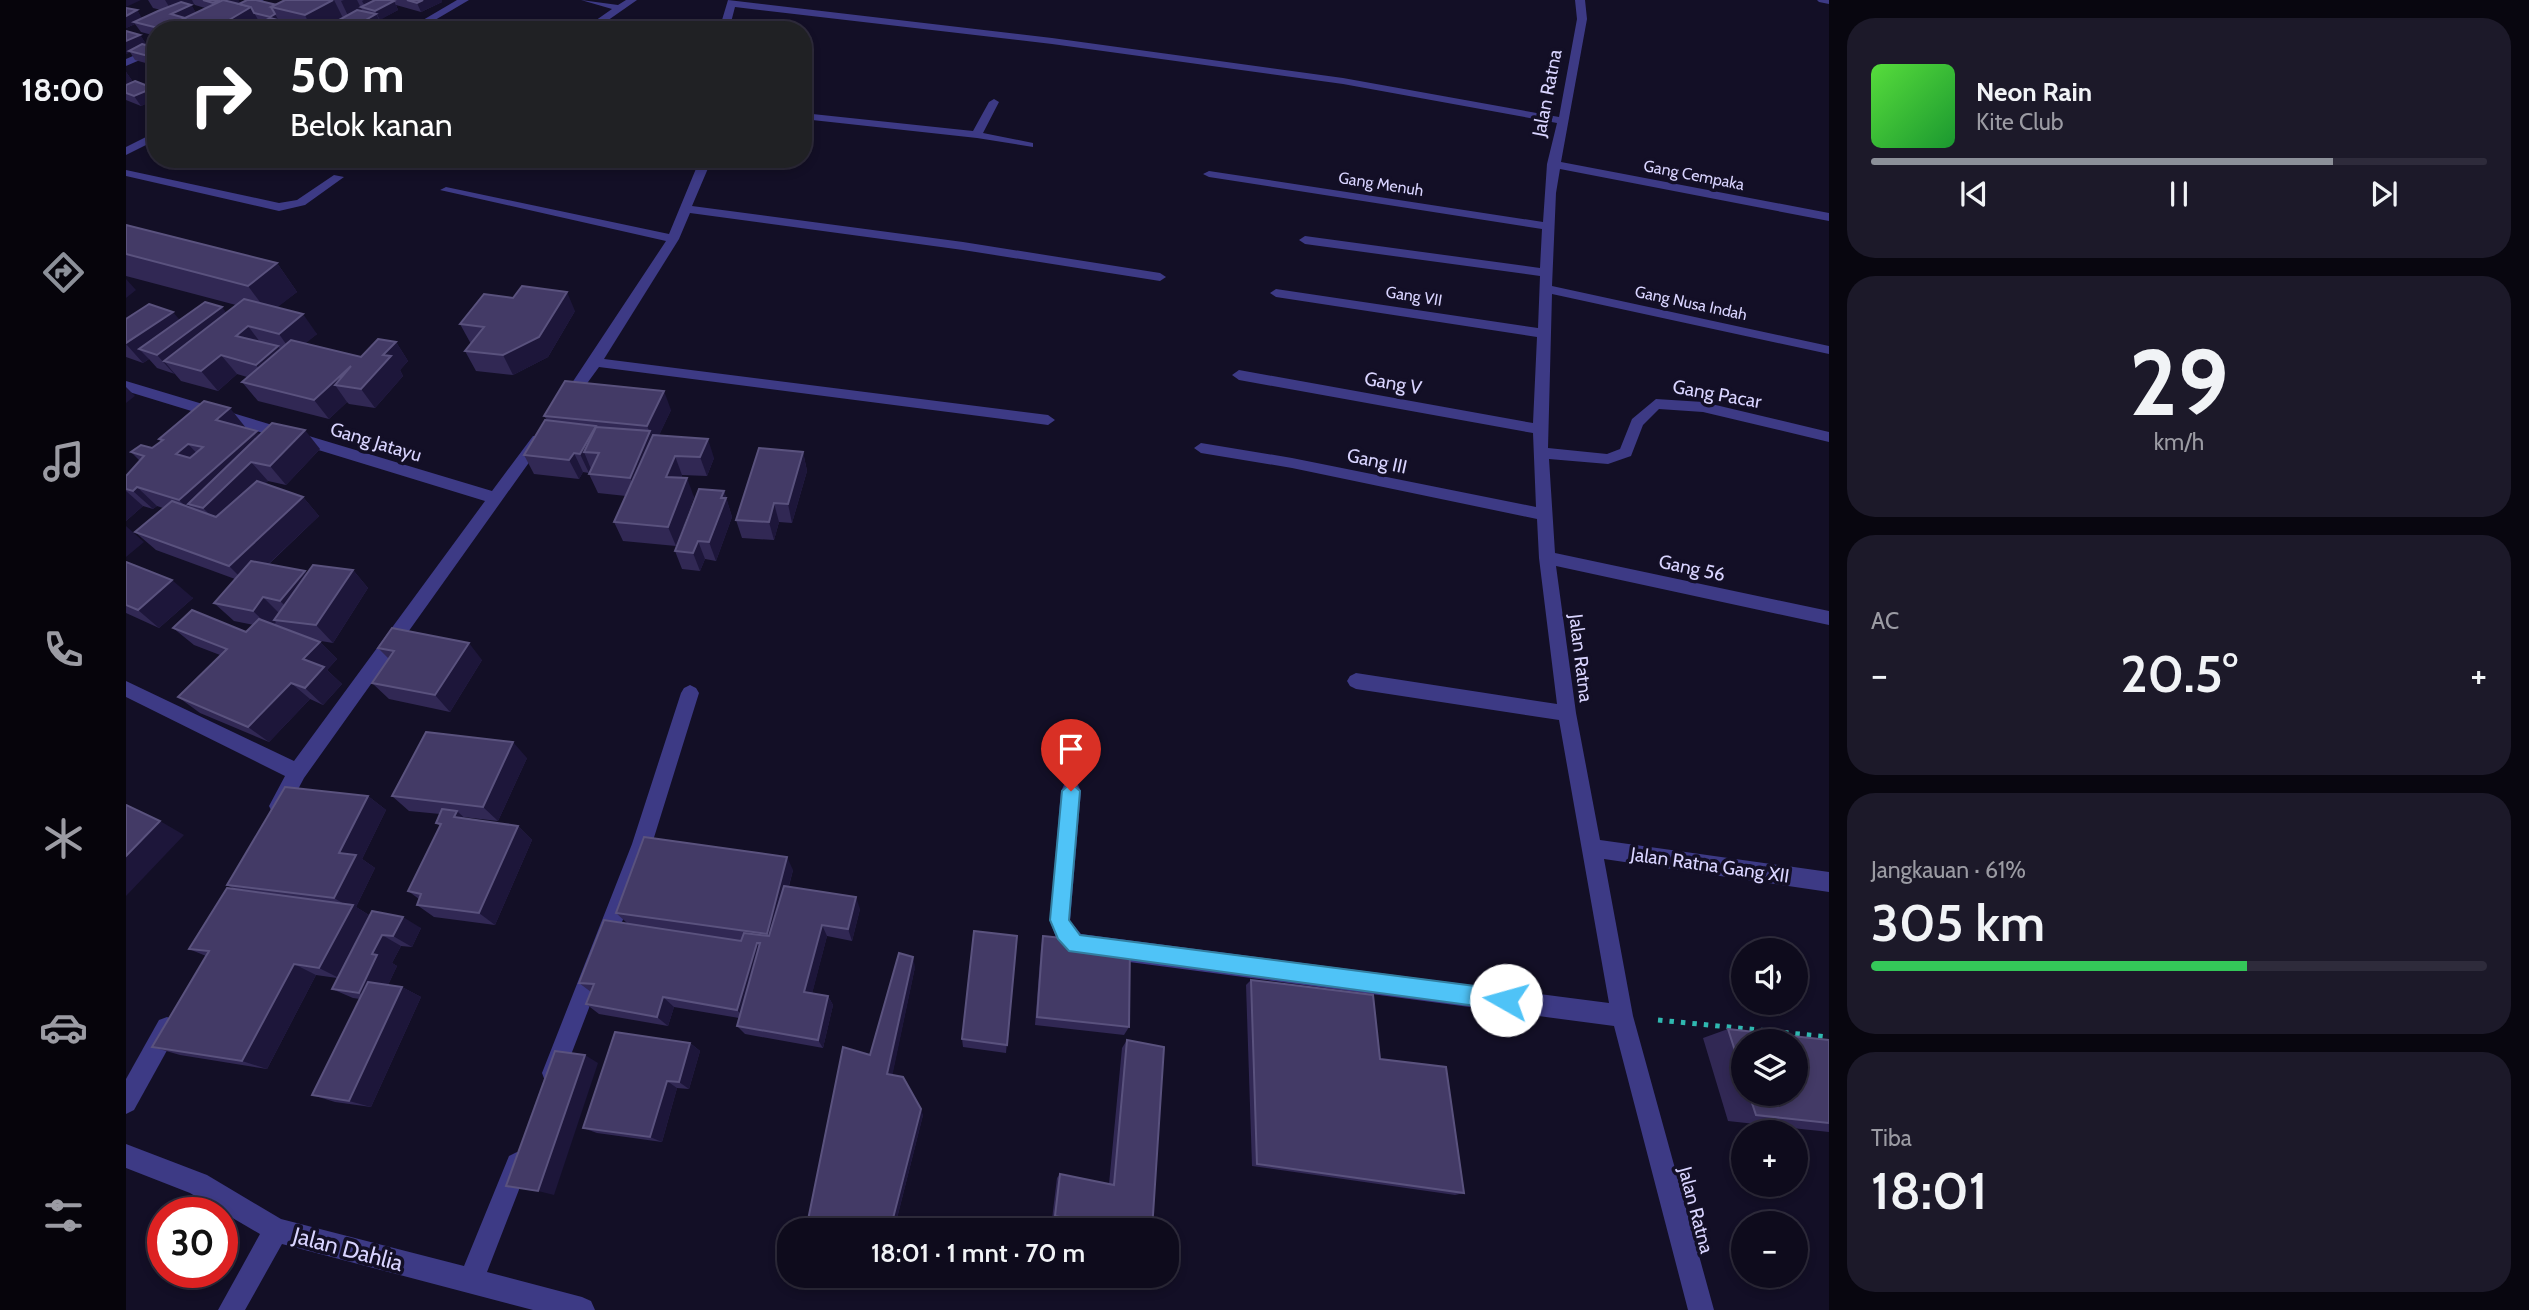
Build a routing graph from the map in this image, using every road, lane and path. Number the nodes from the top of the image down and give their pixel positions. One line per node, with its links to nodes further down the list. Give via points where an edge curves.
1 (259, 0): 10 (street)
2 (464, 0): 11 (street)
3 (586, 0): 9 (street)
4 (632, 0): 9 (street)
5 (1580, 0): 18 (street, Jalan Ratna, via 1582,19)
6 (1822, 0): 7 (street)
7 (1829, 1)
8 (732, 2): 13 (street); 18 (street, via 1330,79)
9 (620, 8): 12 (street)
10 (215, 21)
11 (427, 21)
12 (602, 21)
13 (727, 21)
14 (147, 52): 15 (street)
15 (126, 62)
16 (994, 102): 19 (street)
17 (812, 117): 19 (street)
18 (1564, 121): 23 (street, Jalan Ratna)
19 (976, 135): 21 (street)
20 (147, 140): 22 (street)
21 (1029, 145)
22 (126, 152)
23 (1553, 164): 30 (street, Gang Cempaka); 31 (street, Jalan Ratna)
24 (702, 168): 29 (street)
25 (126, 173): 27 (street, via 279,207 301,203)
26 (1209, 174): 31 (street, Gang Menuh)
27 (338, 177)
28 (446, 190): 32 (street)
29 (685, 209): 32 (street); 34 (street)
30 (1829, 217)
31 (1548, 226): 35 (street, Jalan Ratna)
32 (673, 239): 39 (street)
33 (1306, 240): 35 (street, Gang Nusa Indah)
34 (1160, 277)
35 (1546, 281): 37 (street, Jalan Ratna); 38 (street, Gang Nusa Indah)
36 (1276, 293): 37 (street, Gang VII)
37 (1546, 334): 43 (street, Jalan Ratna)
38 (1829, 350)
39 (595, 362): 42 (street); 47 (street)
40 (1239, 375): 43 (street, Gang V)
41 (126, 386): 47 (street, Gang Jatayu)
42 (1048, 420)
43 (1540, 429): 46 (street, Jalan Ratna)
44 (1829, 437): 46 (street, Gang Pacar, via 1703,407 1656,404 1637,423 1626,452 1608,459)
45 (1201, 448): 48 (street, Gang III)
46 (1542, 453): 48 (street, Jalan Ratna)
47 (495, 498): 55 (street)
48 (1545, 515): 49 (street, Jalan Ratna)
49 (1547, 558): 50 (street, Gang 56); 54 (street, Jalan Ratna)
50 (1829, 618)
51 (1356, 681): 54 (street)
52 (126, 689): 55 (street)
53 (690, 693): 63 (street, via 642,844)
54 (1567, 713): 58 (street, Jalan Ratna)
55 (297, 772): 57 (street)
56 (1071, 791): 61 (street, via 1060,920 1076,944)
57 (268, 827)
58 (1592, 848): 59 (street, Jalan Ratna Gang XII); 61 (street, Jalan Ratna)
59 (1829, 882)
60 (178, 1008): 64 (street)
61 (1622, 1017): 62 (path); 71 (street, Jalan Ratna)
62 (1829, 1037)
63 (546, 1091)
64 (126, 1102)
65 (526, 1142): 68 (street)
66 (126, 1156): 67 (street, Jalan Dahlia, via 198,1184)
67 (276, 1230): 68 (street, Jalan Dahlia); 69 (street)
68 (471, 1282): 70 (street, Jalan Dahlia)
69 (231, 1310)
70 (582, 1310)
71 (1701, 1310)

